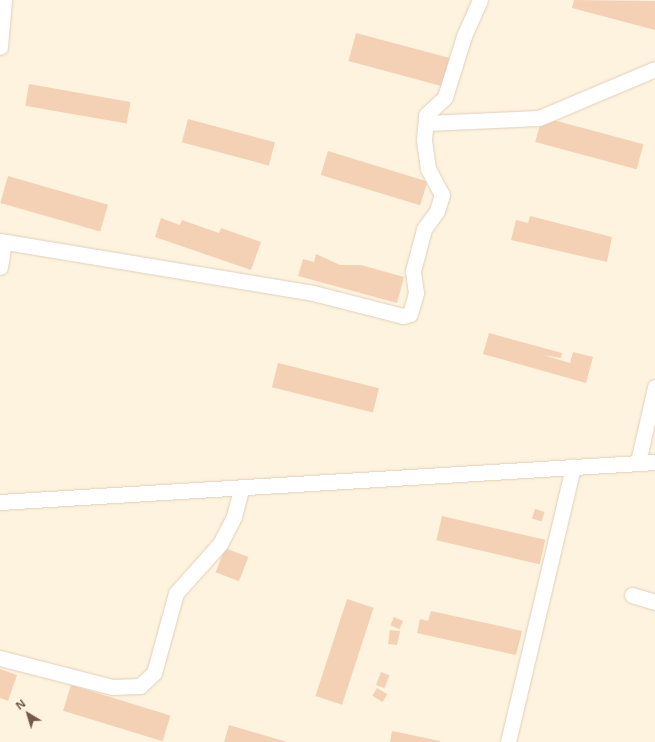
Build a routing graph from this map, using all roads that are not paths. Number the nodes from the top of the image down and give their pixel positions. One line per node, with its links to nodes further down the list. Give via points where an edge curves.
1 (4, 0): 3 (street)
2 (480, 0): 5 (street, via 464,36 445,97 428,109)
3 (0, 47)
4 (655, 69): 5 (street, via 539,118)
5 (426, 123): 6 (street, via 424,140 428,169 442,195 437,211 424,230 413,271 416,293 413,308 402,316 313,293)
6 (2, 242): 7 (street)
7 (0, 267)
8 (655, 387): 9 (street)
9 (638, 462): 10 (street); 11 (street)
10 (655, 462)
11 (573, 467): 12 (street); 17 (street)
12 (242, 487): 13 (street); 16 (street, via 234,516 220,544 176,593 154,673 140,686 112,687)
13 (0, 502)
14 (632, 595): 15 (street)
15 (655, 602)
16 (0, 658)
17 (508, 742)

